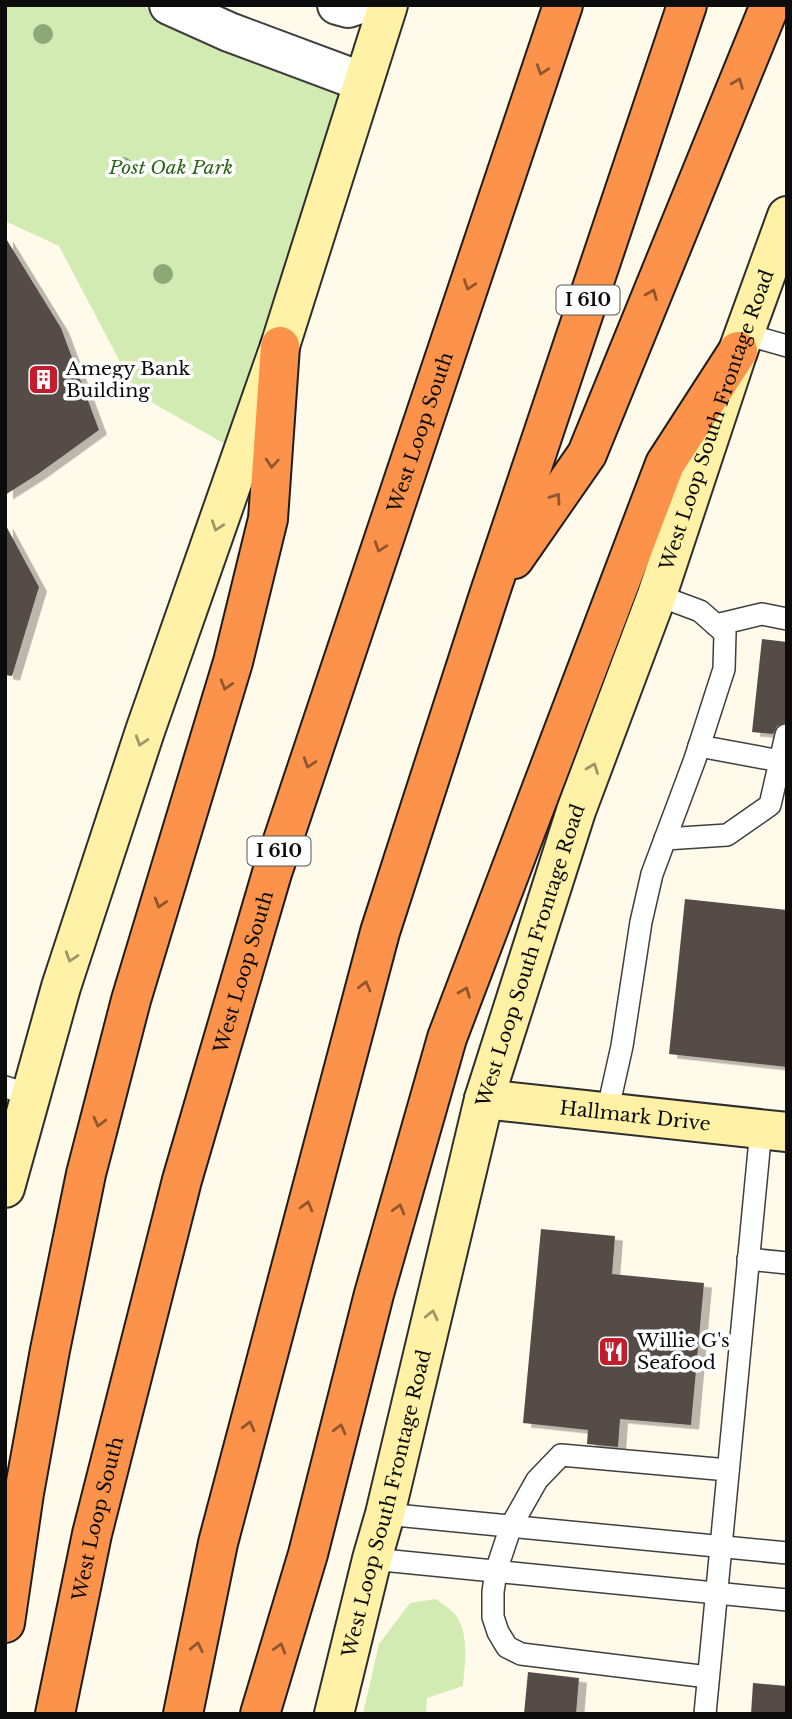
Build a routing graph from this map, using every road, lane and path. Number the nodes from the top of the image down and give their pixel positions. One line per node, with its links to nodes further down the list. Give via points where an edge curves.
1 (169, 5): 8 (street)
2 (337, 5): 3 (street)
3 (357, 5)
4 (388, 5): 8 (main road)
5 (563, 5): 39 (highway, West Loop South / I 610, one-way to 39, via 272,873 182,1180 92,1534)
6 (687, 5): 13 (highway, I 610)
7 (770, 5): 13 (highway, one-way to 7, via 587,454)
8 (363, 82): 11 (main road)
9 (787, 215): 10 (main road, West Loop South Frontage Road)
10 (741, 343): 12 (lane); 14 (main road, West Loop South Frontage Road); 41 (highway, one-way to 10, via 308,1554 374,1294 447,1038 665,464)
11 (280, 346): 21 (main road, one-way to 21, via 61,987); 37 (highway, one-way to 37, via 268,519 233,662 131,1000 86,1174 24,1493)
12 (787, 346)
13 (489, 595): 40 (highway, I 610, one-way to 13, via 218,1543 380,932)
14 (657, 595): 16 (lane, via 700,611); 22 (main road, West Loop South Frontage Road, one-way to 14, via 576,811)
15 (787, 619): 16 (lane, via 762,614)
16 (716, 625): 18 (lane, via 725,633 724,670)
17 (786, 735): 19 (lane)
18 (699, 746): 19 (lane); 20 (lane)
19 (780, 761): 20 (lane, via 770,805 727,835)
20 (666, 839): 23 (lane, via 641,922)
21 (18, 1091): 25 (main road)
22 (484, 1099): 23 (main road, Hallmark Drive); 29 (main road, West Loop South Frontage Road, one-way to 22)
23 (607, 1112): 24 (main road, Hallmark Drive)
24 (774, 1130): 26 (lane)
25 (5, 1188)
26 (748, 1259): 27 (lane); 28 (lane)
27 (787, 1263)
28 (728, 1470): 30 (lane, via 561,1455 537,1479); 31 (lane)
29 (385, 1514): 30 (lane); 33 (main road, West Loop South Frontage Road)
30 (511, 1526): 31 (lane); 34 (lane)
31 (721, 1547): 32 (lane); 35 (lane)
32 (787, 1553)
33 (372, 1559): 34 (lane); 42 (main road, West Loop South Frontage Road)
34 (496, 1571): 35 (lane); 38 (lane, via 493,1592 498,1632 507,1647 521,1654)
35 (716, 1593): 36 (lane); 38 (lane)
36 (787, 1600)
37 (5, 1623)
38 (708, 1677): 43 (lane)
39 (55, 1714)
40 (183, 1714)
41 (260, 1714)
42 (334, 1714)
43 (705, 1714)

